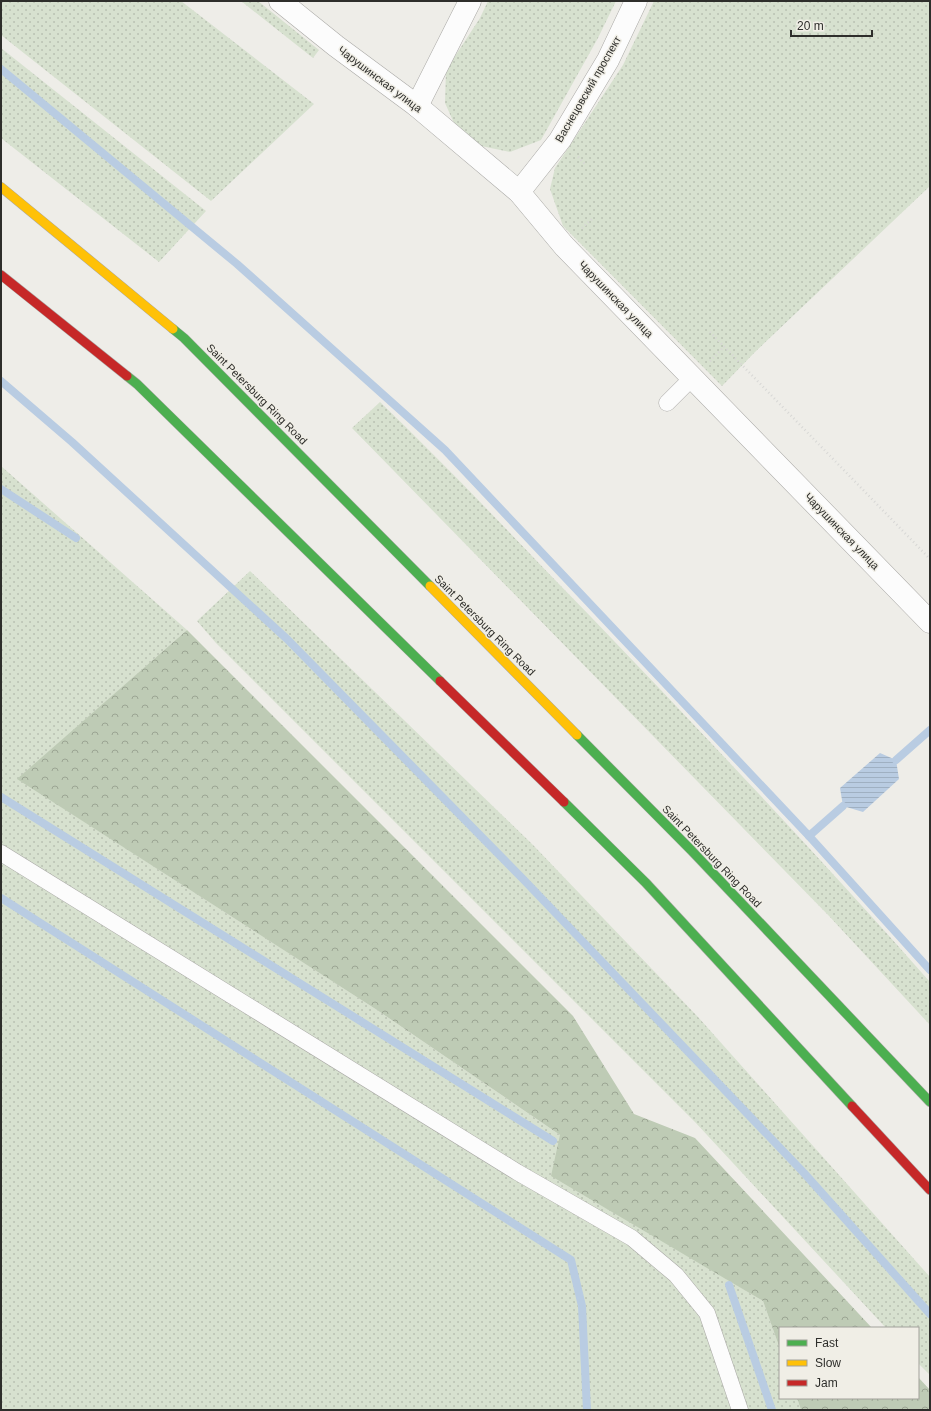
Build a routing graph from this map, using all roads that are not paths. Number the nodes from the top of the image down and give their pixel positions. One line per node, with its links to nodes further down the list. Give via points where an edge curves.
1 (280, 1): 4 (street, Чарушинская улица)
2 (470, 1): 4 (street)
3 (636, 1): 6 (street, Васнецовский проспект, via 608,60 560,140)
4 (417, 106): 6 (street, Чарушинская улица)
5 (1, 187): 12 (highway, Saint Petersburg Ring Road, via 184,338 691,850)
6 (519, 192): 8 (street, Чарушинская улица, via 564,246)
7 (1, 275): 13 (highway, via 137,384 641,877)
8 (692, 378): 9 (lane); 10 (street, Чарушинская улица)
9 (667, 402)
10 (928, 616)
11 (1, 853): 14 (lane, via 510,1168 632,1238 676,1275 707,1313)
12 (930, 1102)
13 (930, 1190)
14 (740, 1410)

